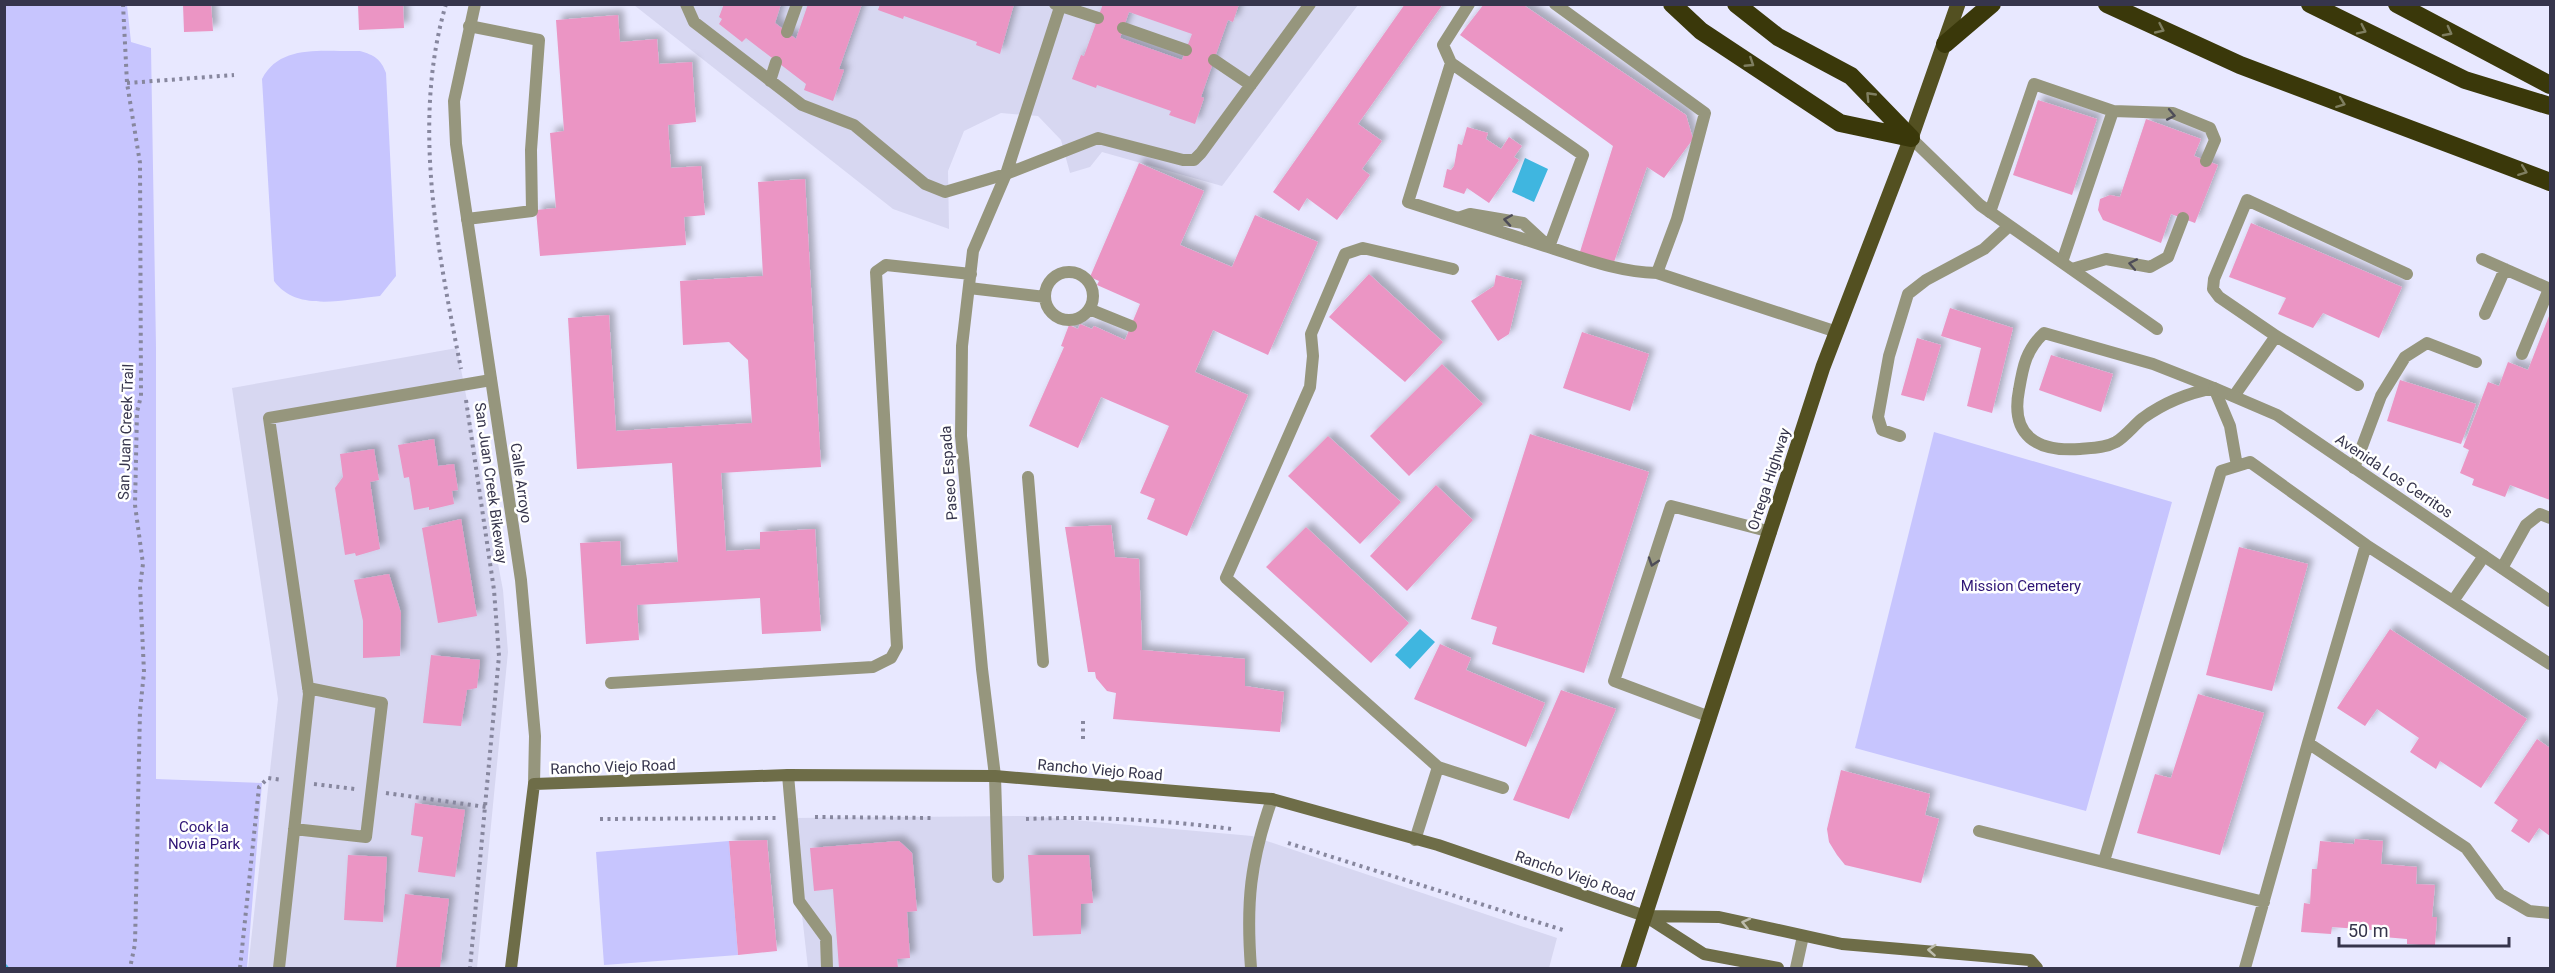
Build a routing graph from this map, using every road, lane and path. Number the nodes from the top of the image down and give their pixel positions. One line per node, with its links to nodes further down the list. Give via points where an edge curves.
1 (123, 4): 28 (path, San Juan Creek Trail)
2 (446, 4): 61 (path, San Juan Creek Bikeway, via 432,67 433,215)
3 (475, 4): 18 (street, Calle Arroyo)
4 (686, 4): 27 (street, via 694,22)
5 (797, 4): 20 (street)
6 (1310, 4): 29 (street)
7 (1469, 4): 25 (street, via 1443,45)
8 (1555, 4): 46 (street, via 1705,112 1677,219)
9 (1672, 4): 33 (highway, one-way to 33, via 1701,31 1840,123)
10 (1736, 4): 33 (highway, one-way to 10, via 1851,76 1778,37)
11 (1958, 4): 21 (main road, Ortega Highway)
12 (1992, 4): 21 (highway)
13 (2107, 4): 36 (highway, one-way to 36, via 2240,65)
14 (2310, 4): 31 (highway, one-way to 31, via 2466,80)
15 (2397, 4): 30 (highway, one-way to 30)
16 (1059, 5): 17 (street); 35 (street, Paseo Espada)
17 (1098, 18)
18 (469, 26): 39 (street, Calle Arroyo, via 454,101); 39 (street, via 539,40 531,150 532,211)
19 (1123, 28): 22 (street)
20 (787, 32)
21 (1945, 44): 33 (main road, Ortega Highway)
22 (1186, 51)
23 (1214, 60): 29 (street)
24 (776, 62): 27 (street)
25 (1451, 63): 41 (street, via 1583,155); 41 (street, via 1408,202)
26 (234, 75): 28 (path)
27 (770, 81): 35 (street, via 802,105 854,124 925,184 945,192)
28 (127, 83): 107 (path, San Juan Creek Trail, via 140,163 141,396 137,412 135,505 143,564 140,586 144,672 135,944)
29 (1251, 85): 35 (street, via 1194,160 1098,138)
30 (2550, 85)
31 (2550, 106)
32 (2113, 111): 34 (street, one-way to 34, via 2173,113 2210,128 2215,140); 37 (street, via 2034,84); 43 (street)
33 (1911, 138): 37 (street); 56 (main road, Ortega Highway)
34 (2206, 161)
35 (1006, 174): 47 (street, Paseo Espada, via 974,251)
36 (2550, 182)
37 (1990, 212): 40 (street)
38 (2183, 218): 43 (street, one-way to 43, via 2168,257 2150,267 2106,259)
39 (467, 219): 60 (street, Calle Arroyo)
40 (2009, 226): 43 (street); 65 (street, via 1984,249 1908,294 1889,356 1878,417 1882,430)
41 (1549, 247): 46 (street, via 1628,272)
42 (2482, 259): 45 (street)
43 (2067, 266): 55 (street)
44 (1453, 269): 84 (street, via 1363,248 1345,254 1311,334 1310,387 1226,578)
45 (2505, 269): 50 (street); 53 (street)
46 (1657, 273): 56 (street)
47 (971, 274): 49 (street, Paseo Espada); 78 (street, via 886,265 876,272 897,647 891,658 873,667)
48 (2407, 274): 57 (street, via 2247,201 2213,289)
49 (969, 288): 51 (street); 86 (street, Paseo Espada, via 962,346 960,436)
50 (2550, 289): 58 (street)
51 (1045, 297): 52 (street, via 1050,311 1062,319 1077,318); 52 (street, via 1055,276 1072,272 1091,286)
52 (1089, 309): 54 (street)
53 (2485, 314)
54 (1131, 326)
55 (2157, 329)
56 (1837, 332): 70 (main road, Ortega Highway)
57 (2276, 336): 62 (street); 64 (street)
58 (2522, 354)
59 (2476, 362): 67 (street, via 2427,342 2405,357 2381,396)
60 (491, 380): 61 (street); 87 (street, Calle Arroyo, via 529,655)
61 (464, 385): 79 (street, via 268,418); 109 (path, San Juan Creek Bikeway, via 494,590 499,656)
62 (2358, 385)
63 (2214, 388): 63 (street, Avenida Los Cerritos, via 2186,394 2100,448 2046,447 2028,437 2018,423 2018,395 2025,359 2044,333 2153,364); 64 (street, Avenida Los Cerritos); 66 (street, via 2230,426)
64 (2234, 396): 67 (street, Avenida Los Cerritos, via 2277,416)
65 (1900, 436)
66 (2237, 466): 71 (street, via 2250,462); 100 (street, via 2221,471)
67 (2354, 468): 72 (street, Avenida Los Cerritos)
68 (1028, 477): 76 (street)
69 (2550, 518): 73 (street, via 2540,514 2526,525)
70 (1771, 532): 80 (main road, Ortega Highway); 80 (street, one-way to 80, via 1671,506 1614,681)
71 (2366, 545): 74 (street); 83 (street)
72 (2484, 556): 73 (street, Avenida Los Cerritos); 74 (street)
73 (2502, 568): 75 (street, Avenida Los Cerritos)
74 (2453, 601): 77 (street)
75 (2550, 601)
76 (1043, 662)
77 (2550, 664)
78 (611, 683)
79 (308, 688): 95 (street); 95 (street, via 382,703 374,792 366,837)
80 (1710, 717): 104 (main road, Ortega Highway)
81 (1083, 720): 82 (path)
82 (1083, 739)
83 (2308, 743): 102 (street); 103 (street, via 2466,848 2500,894 2529,911)
84 (1438, 767): 88 (street); 98 (street)
85 (788, 775): 86 (main road, Rancho Viejo Road); 87 (main road, Rancho Viejo Road); 91 (street)
86 (995, 776): 89 (main road, Rancho Viejo Road); 101 (street, Paseo Espada)
87 (534, 784): 110 (main road, Calle Arroyo)
88 (1503, 788)
89 (1272, 799): 98 (main road, Rancho Viejo Road); 112 (street, via 1250,875)
90 (815, 817): 92 (path)
91 (791, 818): 93 (path); 111 (street, via 799,901 826,938)
92 (935, 818)
93 (600, 819)
94 (1026, 819): 96 (path, via 1165,820)
95 (294, 829): 108 (street)
96 (1232, 829)
97 (1979, 831): 100 (street)
98 (1415, 840): 104 (main road, Rancho Viejo Road)
99 (1288, 843): 105 (path)
100 (2104, 861): 102 (street)
101 (998, 877)
102 (2264, 902): 117 (street)
103 (2550, 913)
104 (1644, 916): 106 (main road, Rancho Viejo Road, one-way to 104, via 1719,916); 113 (main road, Ortega Highway); 114 (main road, Rancho Viejo Road, via 1704,954)
105 (1566, 931)
106 (1803, 936): 115 (street); 116 (main road, Rancho Viejo Road, one-way to 106, via 2030,960 1842,944)
107 (130, 969)
108 (279, 969)
109 (470, 969)
110 (511, 969)
111 (827, 969)
112 (1251, 969)
113 (1628, 969)
114 (1778, 969)
115 (1796, 969)
116 (2037, 969)
117 (2245, 969)

